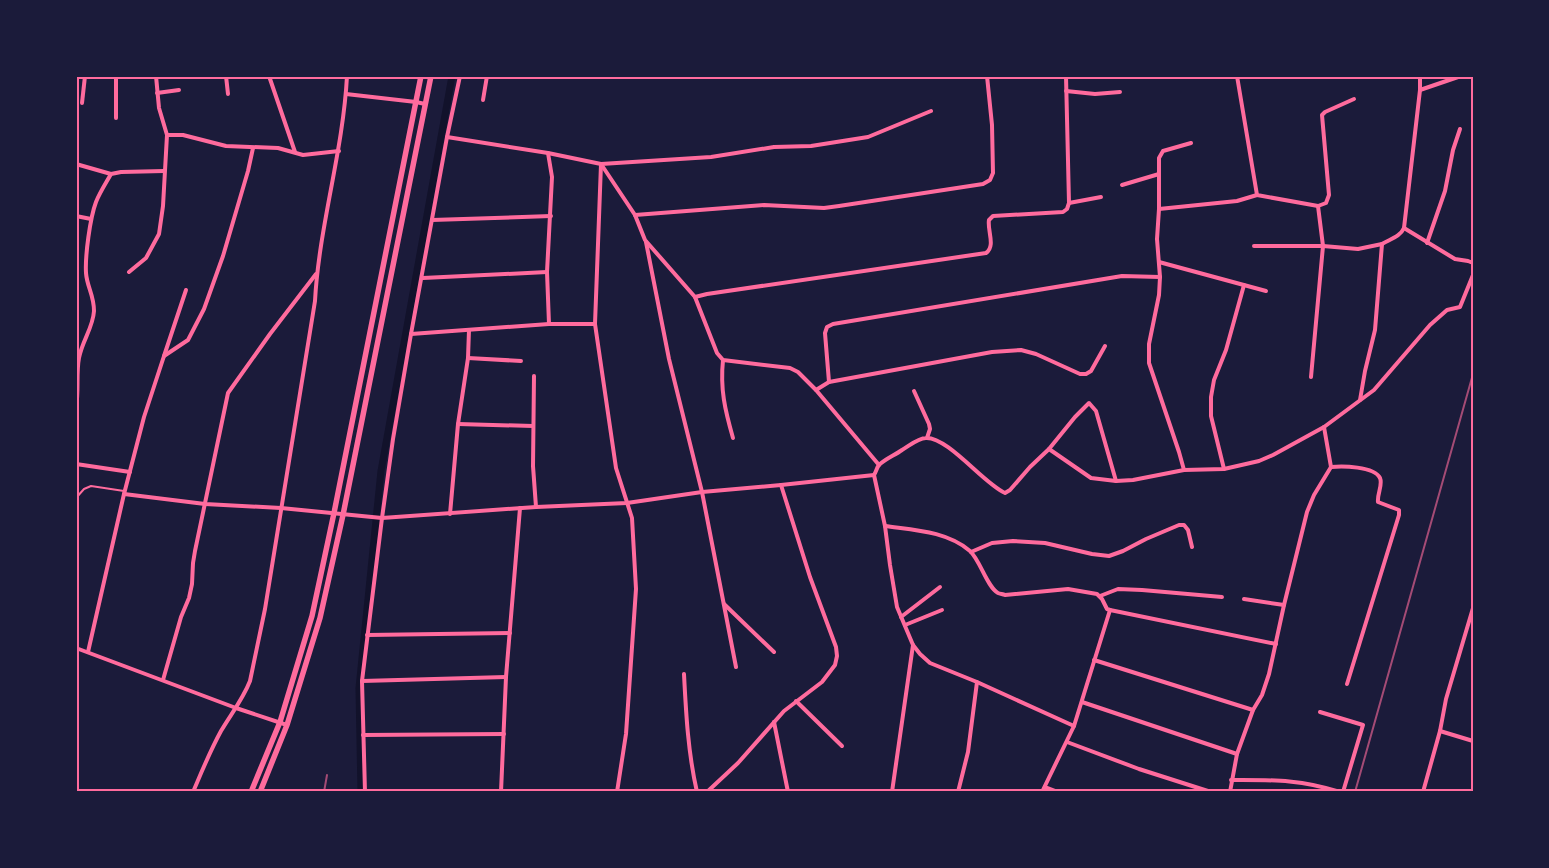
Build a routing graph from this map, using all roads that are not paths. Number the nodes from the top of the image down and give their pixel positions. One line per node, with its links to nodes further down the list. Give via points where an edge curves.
1 (85, 76): 26 (street)
2 (116, 76): 29 (street)
3 (156, 76): 19 (street)
4 (226, 76): 21 (street)
5 (269, 76): 36 (street)
6 (347, 76): 22 (street)
7 (421, 76): 25 (main road)
8 (431, 76): 27 (main road)
9 (460, 76): 32 (street)
10 (487, 76): 23 (street)
11 (987, 76): 49 (street, via 993,173 983,184 824,208 764,205)
12 (1066, 76): 18 (street)
13 (1237, 76): 44 (street)
14 (1420, 76): 17 (street)
15 (1462, 76): 17 (street)
16 (179, 90): 19 (street)
17 (1420, 90): 54 (street)
18 (1066, 91): 20 (street); 46 (street)
19 (157, 92): 31 (street)
20 (1120, 92)
21 (228, 94)
22 (346, 94): 25 (street); 35 (street)
23 (483, 100)
24 (1354, 100): 47 (street, via 1322,115 1329,195 1326,203)
25 (416, 102): 27 (street); 112 (main road)
26 (82, 103)
27 (425, 104): 114 (main road)
28 (931, 111): 39 (street, via 868,137 811,146 774,146 711,157)
29 (116, 118)
30 (1460, 129): 56 (street, via 1445,191)
31 (167, 135): 34 (street); 40 (street)
32 (447, 137): 37 (street); 53 (street)
33 (1192, 143): 42 (street, via 1163,151 1159,158)
34 (253, 148): 36 (street, via 278,148); 77 (street, via 223,256 204,309 188,340)
35 (339, 151): 36 (street, via 307,156); 64 (street)
36 (295, 153)
37 (548, 153): 39 (street); 51 (street, via 552,178)
38 (76, 164): 41 (street)
39 (600, 164): 49 (street); 73 (street)
40 (164, 171): 41 (street); 62 (street, via 160,234 146,258)
41 (111, 174): 52 (street)
42 (1159, 174): 43 (street); 48 (street)
43 (1122, 184)
44 (1257, 195): 47 (street); 48 (street, via 1237,201)
45 (1101, 197): 46 (street)
46 (1069, 203): 71 (street, via 1063,212 993,216 988,224 991,247 986,253)
47 (1318, 206): 59 (street)
48 (1159, 209): 60 (street)
49 (635, 215): 55 (street)
50 (76, 216): 52 (street)
51 (551, 216): 53 (street); 63 (street)
52 (91, 219): 79 (street, via 86,276 94,311)
53 (432, 220): 67 (street)
54 (1404, 228): 56 (street); 57 (street, via 1398,236)
55 (645, 240): 71 (street); 104 (street, via 669,359)
56 (1427, 243): 61 (street, via 1455,259)
57 (1382, 244): 59 (street, via 1358,249); 87 (street, via 1375,330)
58 (1254, 246): 59 (street)
59 (1323, 246): 83 (street)
60 (1159, 262): 65 (street); 68 (street)
61 (1473, 264)
62 (129, 272)
63 (547, 272): 67 (street); 72 (street)
64 (317, 273): 108 (street, via 228,393); 110 (street, via 316,302)
65 (1160, 276): 84 (street, via 1122,276 833,324 824,333); 99 (street, via 1149,363)
66 (1473, 276): 87 (street, via 1460,306 1447,310 1430,325 1374,390)
67 (422, 278): 75 (street)
68 (1244, 285): 70 (street); 98 (street, via 1211,397 1211,416)
69 (186, 290): 77 (street)
70 (1266, 291)
71 (695, 297): 80 (street, via 717,353)
72 (549, 324): 73 (street); 74 (street)
73 (594, 324): 107 (street, via 616,468)
74 (469, 330): 75 (street); 78 (street)
75 (411, 334): 115 (street)
76 (1105, 346): 84 (street, via 1086,374 1021,350 992,352)
77 (164, 356): 100 (street)
78 (468, 358): 81 (street); 89 (street)
79 (78, 360): 88 (street)
80 (723, 360): 85 (street, via 790,368); 92 (street, via 721,379 725,410)
81 (521, 361)
82 (534, 376): 90 (street)
83 (1311, 377)
84 (830, 382): 85 (street)
85 (816, 390): 96 (street)
86 (914, 391): 93 (street, via 929,424)
87 (1360, 400): 91 (street)
88 (76, 407)
89 (458, 424): 90 (street); 113 (street)
90 (533, 426): 109 (street)
91 (1324, 427): 97 (street); 98 (street, via 1259,461)
92 (734, 438)
93 (927, 438): 94 (street, via 949,448 1005,493); 96 (street)
94 (1049, 448): 102 (street, via 1091,478); 102 (street, via 1089,403 1096,411)
95 (76, 464): 100 (street)
96 (879, 465): 101 (street)
97 (1331, 467): 124 (street, via 1307,512); 144 (street, via 1349,466 1375,473 1380,477 1378,502 1398,510 1399,515)
98 (1224, 469): 99 (street)
99 (1184, 470): 102 (street)
100 (130, 472): 105 (street)
101 (874, 475): 103 (street); 116 (street)
102 (1116, 481)
103 (781, 486): 104 (street); 145 (street, via 838,656 822,682)
104 (702, 492): 107 (street); 123 (street)
105 (124, 493): 106 (lane, via 91,486); 108 (street); 135 (street)
106 (76, 498)
107 (627, 503): 109 (street); 168 (street, via 632,518 636,589 626,734)
108 (205, 504): 110 (street); 141 (street, via 189,598)
109 (536, 506): 111 (street)
110 (281, 508): 112 (street); 147 (street, via 250,681)
111 (520, 508): 113 (street); 130 (street)
112 (334, 513): 114 (street); 150 (main road, via 312,616)
113 (450, 514): 115 (street)
114 (343, 515): 115 (street); 152 (main road, via 320,618)
115 (382, 518): 131 (street)
116 (885, 526): 118 (street, via 938,535); 128 (street)
117 (1192, 546): 118 (street, via 1188,530 1179,525 1109,556 1013,540)
118 (971, 552): 120 (street, via 998,593 1068,590)
119 (940, 587): 128 (street)
120 (1100, 596): 121 (street, via 1118,589); 127 (street)
121 (1222, 597)
122 (1244, 599): 124 (street)
123 (724, 604): 136 (street); 138 (street)
124 (1284, 605): 132 (street)
125 (1473, 608): 154 (street)
126 (942, 610): 129 (street)
127 (1110, 610): 132 (street); 137 (street)
128 (901, 617): 129 (street)
129 (905, 625): 133 (street)
130 (510, 633): 131 (street); 140 (street)
131 (367, 635): 142 (street)
132 (1276, 644): 148 (street, via 1262,695)
133 (913, 645): 143 (street, via 930,663); 172 (street)
134 (76, 648): 135 (street)
135 (88, 652): 141 (street)
136 (774, 652)
137 (1094, 660): 146 (street); 148 (street)
138 (736, 668)
139 (684, 674): 169 (street, via 692,772)
140 (506, 677): 142 (street); 155 (street)
141 (163, 680): 147 (street)
142 (362, 681): 156 (street)
143 (977, 682): 153 (street); 173 (street, via 968,752)
144 (1348, 684)
145 (796, 701): 151 (street); 159 (street)
146 (1082, 702): 153 (street); 160 (street)
147 (236, 708): 150 (street); 163 (street, via 208,756)
148 (1253, 710): 160 (street)
149 (1320, 712): 178 (street, via 1363,724)
150 (280, 722): 152 (street); 164 (main road)
151 (774, 722): 170 (street); 171 (street)
152 (287, 725): 165 (main road)
153 (1074, 726): 158 (street)
154 (1440, 731): 157 (street); 179 (street)
155 (504, 734): 156 (street); 167 (street)
156 (363, 735): 166 (street)
157 (1473, 741)
158 (1067, 742): 162 (street); 176 (street, via 1139,770)
159 (842, 746)
160 (1237, 754): 161 (street)
161 (1231, 780): 177 (street); 178 (street, via 1294,781)
162 (1045, 787): 174 (street); 175 (street)
163 (193, 792)
164 (252, 792)
165 (260, 792)
166 (365, 792)
167 (502, 792)
168 (617, 792)
169 (697, 792)
170 (707, 792)
171 (788, 792)
172 (892, 792)
173 (958, 792)
174 (1042, 792)
175 (1058, 792)
176 (1211, 792)
177 (1230, 792)
178 (1341, 792)
179 (1423, 792)

